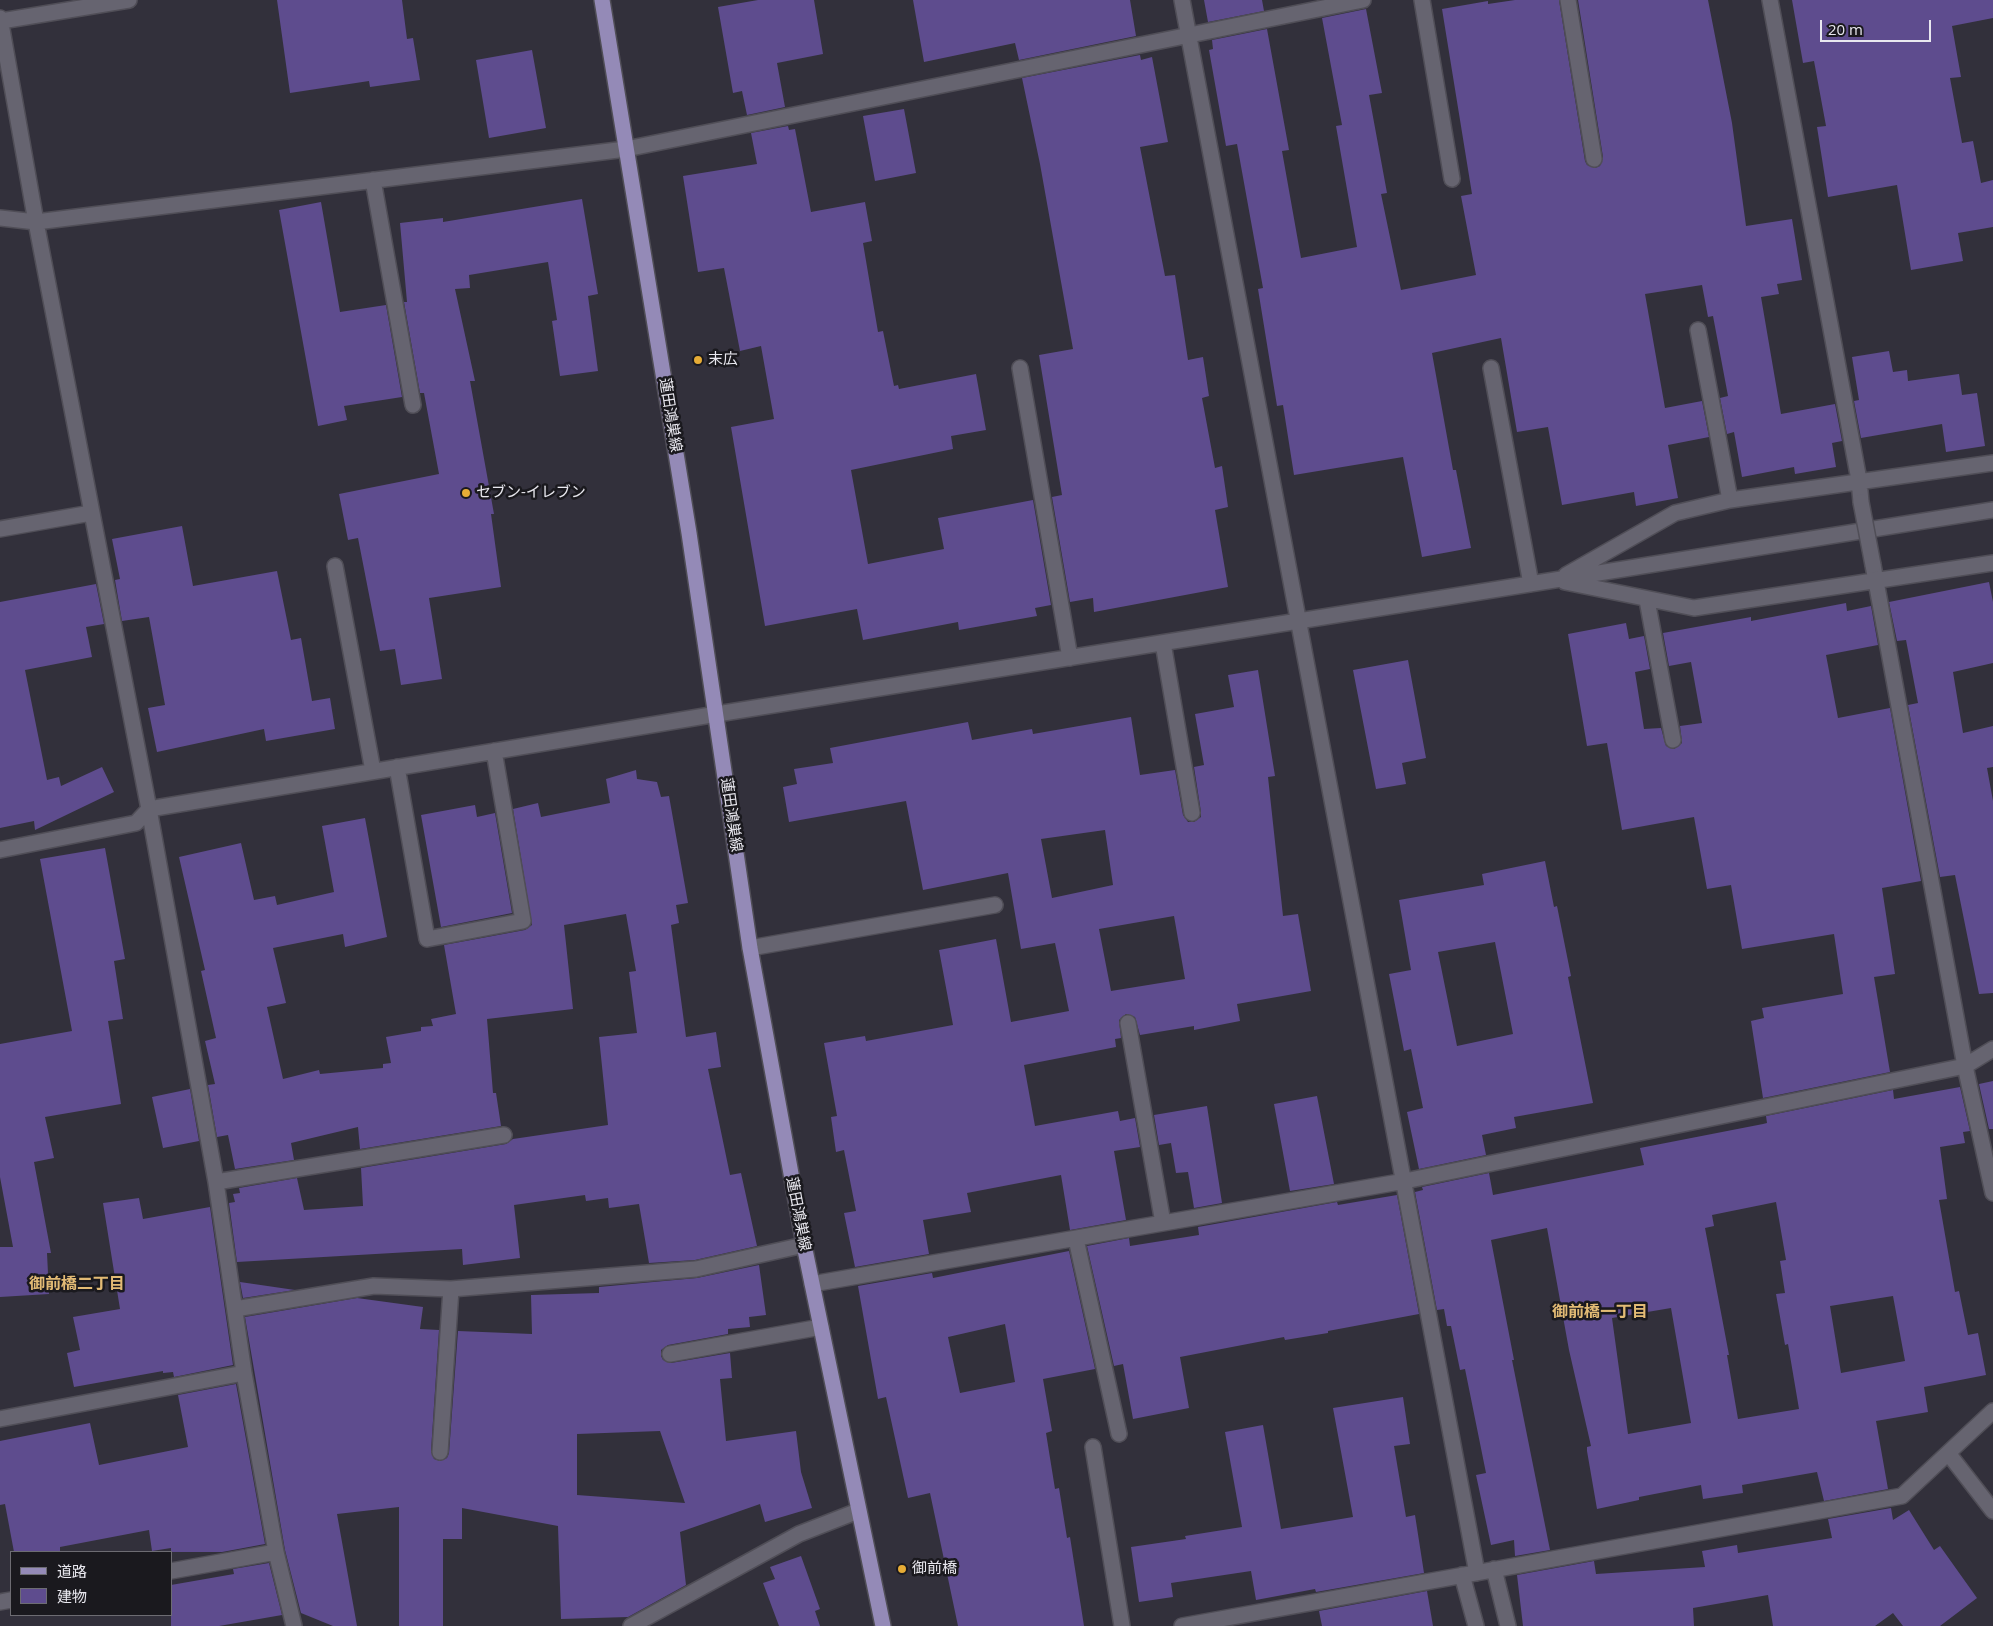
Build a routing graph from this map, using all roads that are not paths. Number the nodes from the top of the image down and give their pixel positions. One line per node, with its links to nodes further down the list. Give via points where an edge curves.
1 (129, 0): 8 (street)
2 (602, 0): 10 (main road, 蓮田鴻巣線)
3 (1182, 0): 9 (street)
4 (1363, 0): 9 (street)
5 (1422, 0): 12 (street)
6 (1568, 0): 11 (street)
7 (1770, 0): 21 (street)
8 (0, 19): 15 (street)
9 (1188, 36): 10 (street); 32 (street)
10 (626, 149): 13 (street); 35 (main road, 蓮田鴻巣線)
11 (1594, 159)
12 (1452, 179)
13 (373, 180): 15 (street); 19 (street)
14 (0, 218): 15 (street)
15 (36, 222): 24 (street)
16 (1698, 330): 22 (street)
17 (1020, 368): 34 (street)
18 (1490, 368): 30 (street)
19 (413, 405)
20 (1993, 464): 21 (street)
21 (1859, 480): 22 (street); 28 (street, bridge)
22 (1730, 500): 29 (street, via 1675,513)
23 (1993, 510): 29 (street)
24 (91, 513): 25 (street); 40 (street)
25 (0, 529)
26 (1993, 563): 28 (street)
27 (335, 566): 39 (street)
28 (1874, 573): 31 (street, via 1694,608); 47 (street)
29 (1556, 580): 30 (street); 31 (street)
30 (1531, 584): 32 (street)
31 (1646, 600): 36 (street)
32 (1299, 621): 33 (street); 49 (street)
33 (1163, 643): 34 (street); 41 (street)
34 (1070, 658): 35 (street)
35 (717, 714): 37 (street); 44 (main road, 蓮田鴻巣線)
36 (1673, 740)
37 (494, 751): 38 (street); 38 (street, via 523,921 427,939)
38 (397, 767): 39 (street)
39 (373, 771): 40 (street)
40 (149, 809): 42 (street, via 136,823); 50 (street)
41 (1192, 813)
42 (0, 850)
43 (995, 905): 44 (street)
44 (750, 948): 54 (main road, 蓮田鴻巣線)
45 (1128, 1023): 52 (street)
46 (1993, 1049): 47 (street)
47 (1965, 1066): 49 (street); 51 (street)
48 (504, 1135): 50 (street)
49 (1405, 1181): 52 (street); 72 (street)
50 (216, 1182): 57 (street)
51 (1993, 1193)
52 (1163, 1223): 53 (street)
53 (1076, 1239): 55 (street); 63 (street)
54 (804, 1245): 55 (main road, 蓮田鴻巣線); 56 (street, via 696,1269)
55 (812, 1284): 58 (main road, 蓮田鴻巣線)
56 (451, 1289): 57 (street, via 374,1286); 65 (street)
57 (235, 1309): 60 (street)
58 (821, 1327): 59 (street); 68 (main road, 蓮田鴻巣線)
59 (670, 1354)
60 (244, 1373): 62 (street); 69 (street)
61 (1993, 1411): 66 (street)
62 (0, 1419)
63 (1120, 1434)
64 (1093, 1447): 78 (street)
65 (440, 1452)
66 (1948, 1453): 67 (street); 70 (street, via 1902,1496)
67 (1993, 1511)
68 (858, 1512): 76 (street, via 799,1534); 77 (main road, 蓮田鴻巣線)
69 (276, 1552): 71 (street); 75 (street)
70 (1494, 1569): 72 (street); 80 (street)
71 (172, 1571)
72 (1477, 1573): 73 (street)
73 (1462, 1575): 74 (street); 79 (street)
74 (1192, 1625)
75 (294, 1626)
76 (631, 1626)
77 (883, 1626)
78 (1122, 1626)
79 (1476, 1626)
80 (1508, 1626)

